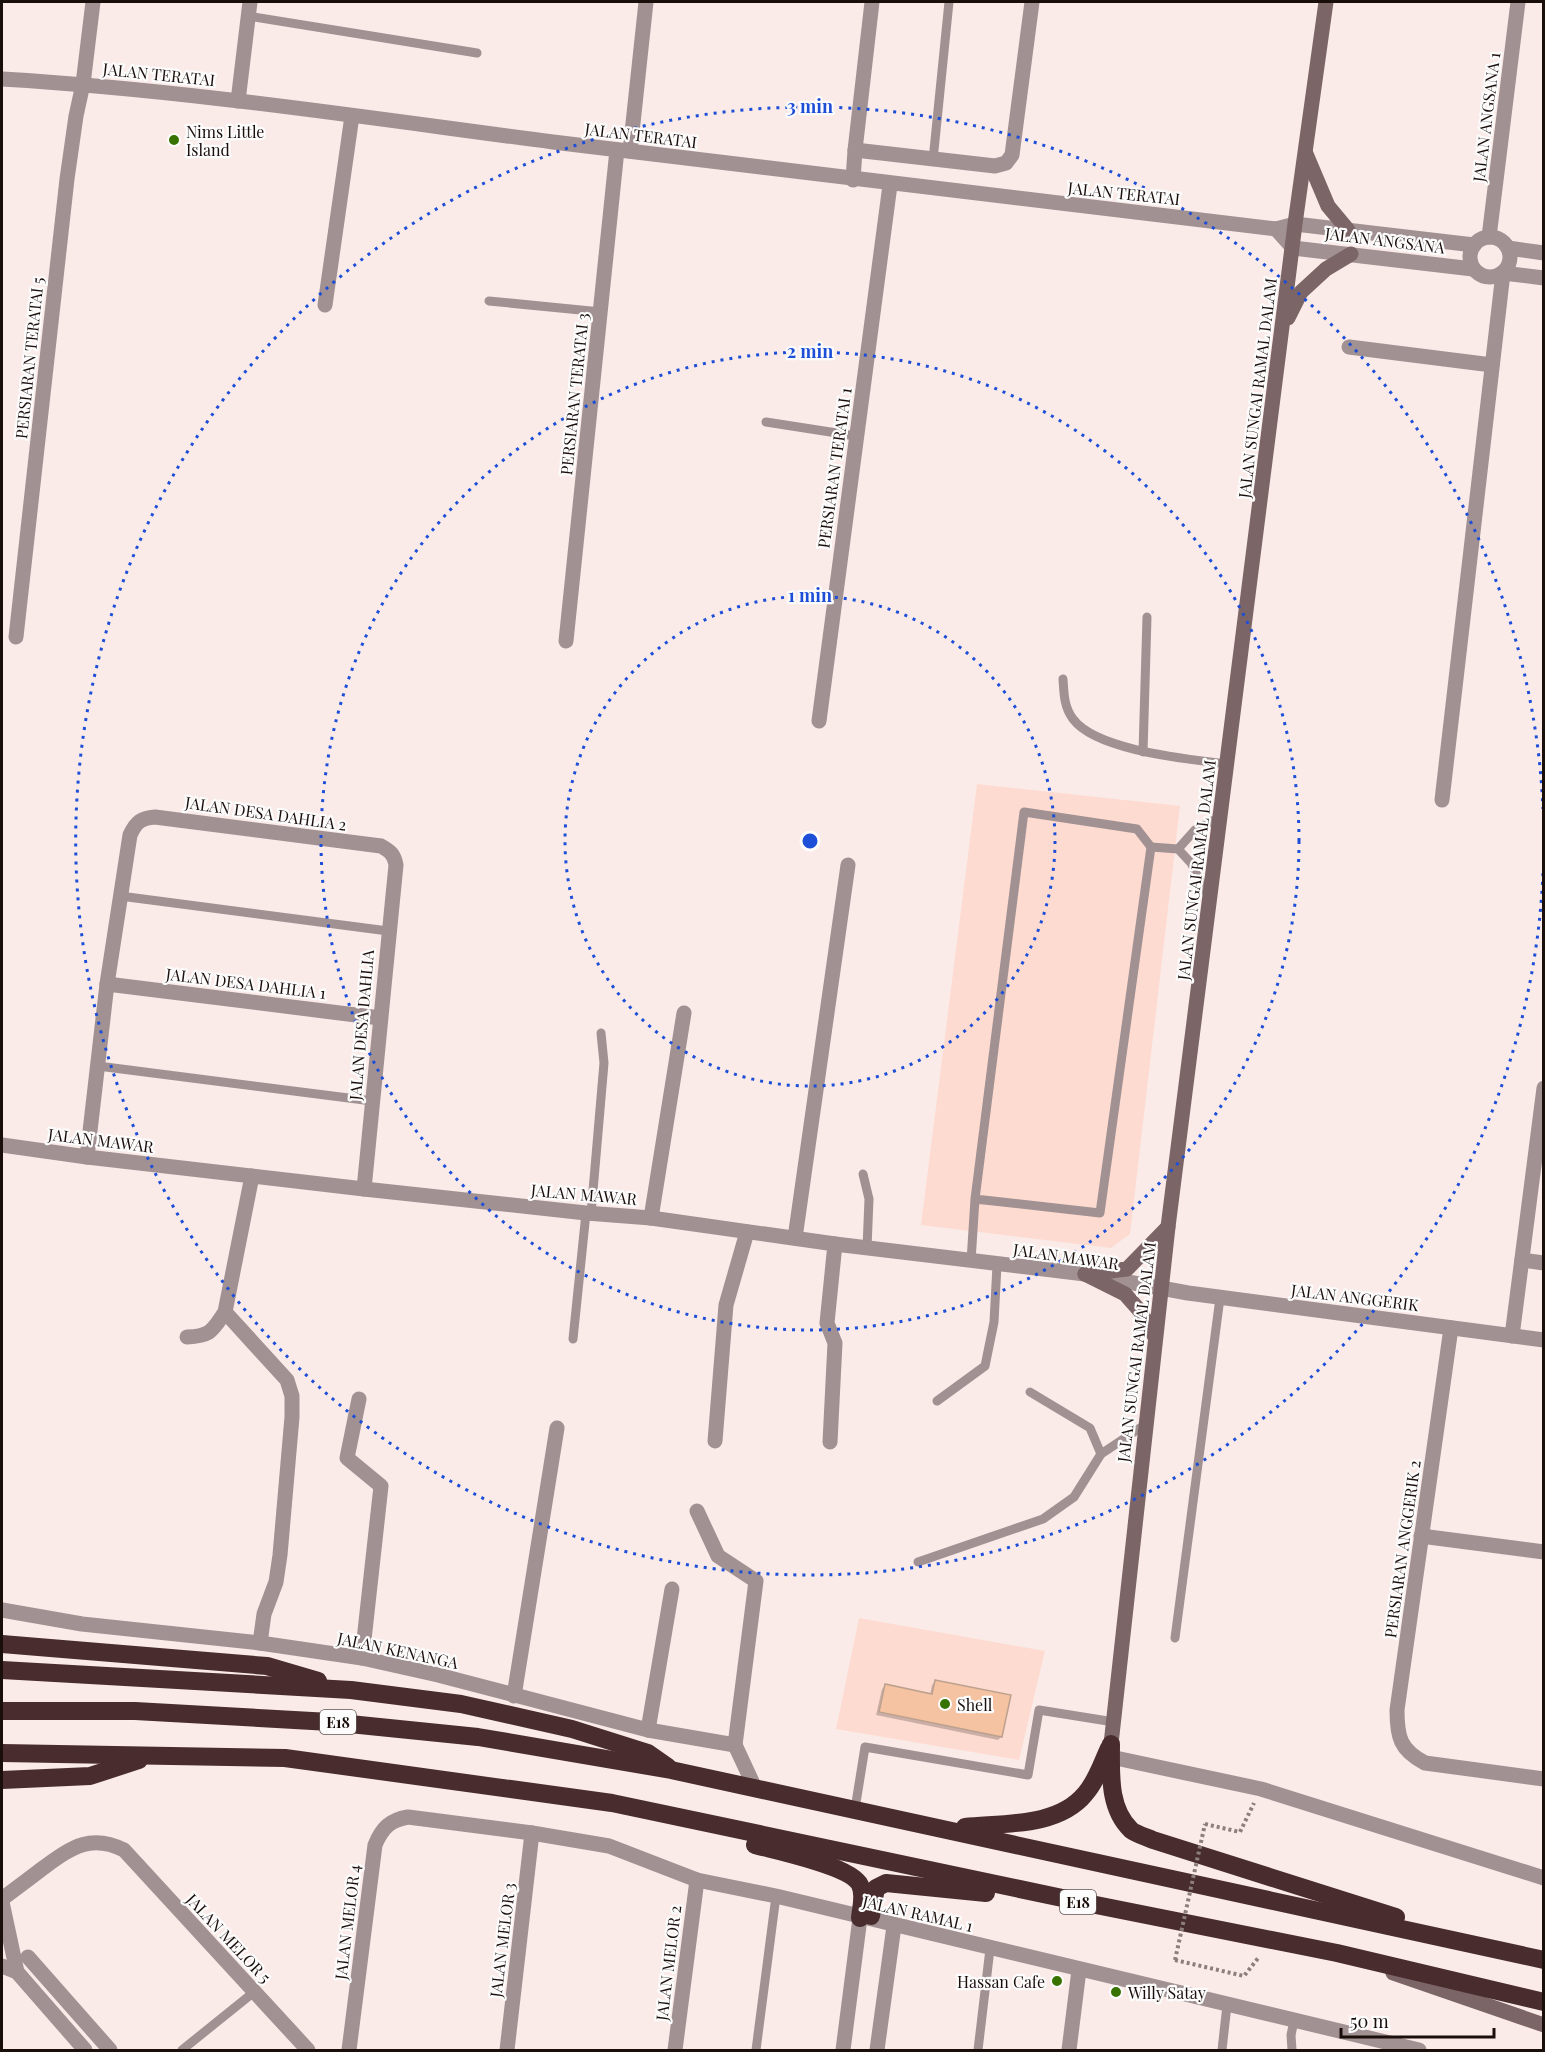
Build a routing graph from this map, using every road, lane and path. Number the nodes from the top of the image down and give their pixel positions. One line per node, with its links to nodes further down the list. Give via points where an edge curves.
1 (93, 2): 11 (street, PERSIARAN TERATAI 5)
2 (646, 2): 15 (street, PERSIARAN TERATAI 3)
3 (872, 2): 14 (street)
4 (949, 2): 17 (lane)
5 (1032, 2): 17 (street, via 1012,156 995,166)
6 (1326, 2): 16 (street, JALAN SUNGAI RAMAL DALAM)
7 (1518, 2): 23 (street, JALAN ANGSANA 1)
8 (249, 9): 9 (lane); 12 (street)
9 (477, 53)
10 (2, 79): 11 (street, JALAN TERATAI)
11 (83, 84): 12 (street, JALAN TERATAI); 41 (street, PERSIARAN TERATAI 5, via 67,179)
12 (238, 101): 13 (street, JALAN TERATAI)
13 (352, 116): 15 (street, JALAN TERATAI); 33 (street)
14 (855, 150): 17 (street); 18 (street)
15 (623, 151): 18 (street, JALAN TERATAI); 34 (street, PERSIARAN TERATAI 3)
16 (1305, 151): 20 (street, JALAN SUNGAI RAMAL DALAM); 22 (street, via 1328,206)
17 (933, 160)
18 (853, 180): 19 (street, JALAN TERATAI)
19 (890, 185): 21 (street, JALAN TERATAI); 39 (street, PERSIARAN TERATAI 1)
20 (1295, 224): 21 (street); 22 (street, JALAN ANGSANA); 25 (street, JALAN SUNGAI RAMAL DALAM)
21 (1276, 229): 25 (street)
22 (1348, 230): 24 (street, JALAN ANGSANA)
23 (1489, 237): 24 (street); 26 (street)
24 (1474, 245): 29 (street, via 1470,257)
25 (1293, 248): 28 (street, JALAN ANGSANA); 35 (street, JALAN SUNGAI RAMAL DALAM)
26 (1508, 248): 27 (street); 30 (street, via 1509,261)
27 (1544, 253)
28 (1351, 254): 29 (street, JALAN ANGSANA); 35 (street, via 1326,269 1301,292)
29 (1473, 269): 30 (street, via 1491,277)
30 (1503, 273): 31 (street); 37 (street)
31 (1544, 278)
32 (489, 301): 34 (lane)
33 (325, 304)
34 (601, 312): 42 (street, PERSIARAN TERATAI 3)
35 (1282, 331): 46 (street, JALAN SUNGAI RAMAL DALAM)
36 (1349, 348): 37 (street)
37 (1492, 365): 47 (street)
38 (766, 422): 39 (lane)
39 (856, 436): 44 (street, PERSIARAN TERATAI 1)
40 (1147, 617): 45 (lane)
41 (15, 637)
42 (566, 641)
43 (1064, 679): 45 (lane, via 1065,701 1074,720 1091,733)
44 (819, 721)
45 (1143, 752): 46 (lane)
46 (1227, 764): 48 (street, JALAN SUNGAI RAMAL DALAM)
47 (1442, 800)
48 (1220, 817): 50 (lane, via 1195,830); 54 (street, JALAN SUNGAI RAMAL DALAM)
49 (1151, 848): 50 (lane); 68 (lane, via 1100,1213); 68 (lane, via 1137,829 1023,812)
50 (1178, 849): 54 (lane, via 1191,863)
51 (396, 865): 53 (street, JALAN DESA DAHLIA 2, via 390,850 381,846 145,818 135,824 130,835); 55 (street, JALAN DESA DAHLIA)
52 (848, 865): 73 (street)
53 (120, 896): 55 (lane); 56 (street)
54 (1210, 899): 71 (street, JALAN SUNGAI RAMAL DALAM)
55 (388, 931): 58 (street, JALAN DESA DAHLIA)
56 (108, 984): 58 (street, JALAN DESA DAHLIA 1); 60 (street)
57 (684, 1013): 70 (street)
58 (380, 1018): 62 (street, JALAN DESA DAHLIA)
59 (601, 1033): 69 (lane, via 604,1063)
60 (98, 1066): 62 (lane); 64 (street)
61 (1544, 1088): 76 (street)
62 (372, 1101): 67 (street, JALAN DESA DAHLIA)
63 (2, 1144): 64 (street, JALAN MAWAR)
64 (87, 1157): 66 (street, JALAN MAWAR)
65 (863, 1174): 75 (lane, via 868,1199)
66 (252, 1176): 67 (street, JALAN MAWAR); 83 (street)
67 (364, 1189): 69 (street, JALAN MAWAR)
68 (975, 1199): 77 (lane)
69 (589, 1214): 70 (street, JALAN MAWAR); 88 (lane)
70 (651, 1218): 72 (street, JALAN MAWAR)
71 (1168, 1227): 80 (street, via 1127,1269); 81 (street, JALAN SUNGAI RAMAL DALAM)
72 (747, 1232): 73 (street, JALAN MAWAR); 95 (street, via 726,1305)
73 (795, 1238): 74 (street, JALAN MAWAR)
74 (835, 1244): 75 (street, JALAN MAWAR); 96 (street, via 827,1323 835,1343)
75 (867, 1248): 77 (street, JALAN MAWAR)
76 (1522, 1260): 78 (street); 86 (street)
77 (972, 1261): 79 (street, JALAN MAWAR)
78 (1544, 1263)
79 (997, 1265): 80 (street, JALAN MAWAR); 92 (lane, via 985,1366)
80 (1085, 1274): 81 (street, JALAN MAWAR); 87 (street, via 1125,1294)
81 (1161, 1289): 82 (street, JALAN ANGGERIK); 87 (street, JALAN SUNGAI RAMAL DALAM)
82 (1221, 1298): 84 (street, JALAN ANGGERIK); 104 (lane)
83 (225, 1312): 85 (street, via 203,1336); 105 (street, via 287,1380 292,1396 280,1555)
84 (1451, 1328): 86 (street, JALAN ANGGERIK); 99 (street, PERSIARAN ANGGERIK 2)
85 (187, 1336)
86 (1512, 1336): 89 (street, JALAN ANGGERIK)
87 (1155, 1337): 93 (street, JALAN SUNGAI RAMAL DALAM)
88 (573, 1339)
89 (1544, 1340)
90 (1030, 1392): 97 (lane, via 1090,1428)
91 (359, 1399): 107 (street, via 347,1458 381,1486)
92 (937, 1401)
93 (1146, 1424): 97 (lane); 112 (street, JALAN SUNGAI RAMAL DALAM)
94 (557, 1428): 110 (street)
95 (715, 1441)
96 (830, 1442)
97 (1101, 1454): 101 (lane, via 1074,1497 1043,1519)
98 (697, 1511): 114 (street, via 718,1556 756,1581)
99 (1421, 1536): 100 (street); 119 (street, PERSIARAN ANGGERIK 2, via 1397,1710 1402,1744 1425,1763)
100 (1544, 1552)
101 (918, 1562)
102 (672, 1589): 113 (street)
103 (2, 1610): 105 (street, JALAN KENANGA, via 82,1624)
104 (1175, 1638)
105 (260, 1643): 107 (street, JALAN KENANGA)
106 (2, 1644): 109 (highway, via 267,1666)
107 (362, 1658): 110 (street, JALAN KENANGA)
108 (2, 1670): 109 (highway, E18)
109 (351, 1690): 118 (highway, E18, via 461,1704 572,1729 648,1753)
110 (514, 1696): 113 (street, JALAN KENANGA)
111 (2, 1711): 118 (highway, E18, via 135,1711 330,1722 478,1737)
112 (1113, 1722): 115 (street, JALAN SUNGAI RAMAL DALAM); 124 (lane, via 1039,1710 1028,1775 865,1747)
113 (648, 1730): 114 (street, JALAN KENANGA)
114 (735, 1745): 121 (street)
115 (1111, 1751): 122 (street); 126 (highway, via 1087,1793 1062,1812 1032,1820); 137 (highway, via 1112,1791 1118,1813 1132,1831)
116 (2, 1753): 117 (highway, E18)
117 (152, 1755): 120 (highway, via 90,1776); 123 (highway, E18, via 285,1758)
118 (671, 1770): 121 (highway, E18)
119 (1544, 1779)
120 (2, 1780)
121 (755, 1788): 124 (highway, E18)
122 (1262, 1789): 128 (street); 135 (path, bridge, via 1240,1832 1205,1824 1175,1960 1244,1976)
123 (612, 1803): 132 (highway, E18); 133 (highway, via 853,1875 863,1895)
124 (855, 1809): 126 (highway, E18)
125 (408, 1817): 127 (street, JALAN RAMAL 1); 153 (street, JALAN MELOR 4, via 387,1824 375,1845)
126 (949, 1829): 137 (highway, E18)
127 (532, 1833): 129 (street, JALAN RAMAL 1, via 609,1846); 154 (street, JALAN MELOR 3)
128 (1544, 1878)
129 (696, 1880): 130 (street, JALAN RAMAL 1); 155 (street, JALAN MELOR 2)
130 (776, 1896): 133 (street, JALAN RAMAL 1); 156 (lane)
131 (2, 1901): 143 (street); 144 (street, JALAN MELOR 5, via 67,1851 81,1844 111,1843 124,1850)
132 (1086, 1904): 133 (highway, via 886,1883 876,1888); 135 (highway, E18)
133 (865, 1919): 134 (street, JALAN RAMAL 1); 157 (street)
134 (894, 1926): 136 (street, JALAN RAMAL 1); 158 (street)
135 (1272, 1941): 138 (highway, E18)
136 (990, 1949): 142 (street, JALAN RAMAL 1); 159 (lane)
137 (1509, 1952): 140 (highway, E18)
138 (1337, 1953): 145 (highway, E18); 148 (street)
139 (28, 1957): 150 (street)
140 (1544, 1960)
141 (2, 1966): 143 (street)
142 (1079, 1970): 146 (street, JALAN RAMAL 1); 160 (street)
143 (17, 1972): 149 (street)
144 (254, 1992): 151 (lane); 152 (street, JALAN MELOR 5)
145 (1544, 2002)
146 (1227, 2005): 147 (street, JALAN RAMAL 1); 161 (lane)
147 (1294, 2021): 162 (lane); 163 (street, JALAN RAMAL 1)
148 (1544, 2025)
149 (85, 2050)
150 (110, 2050)
151 (182, 2050)
152 (308, 2050)
153 (349, 2050)
154 (507, 2050)
155 (675, 2050)
156 (756, 2050)
157 (843, 2050)
158 (877, 2050)
159 (978, 2050)
160 (1069, 2050)
161 (1222, 2050)
162 (1292, 2050)
163 (1419, 2050)

